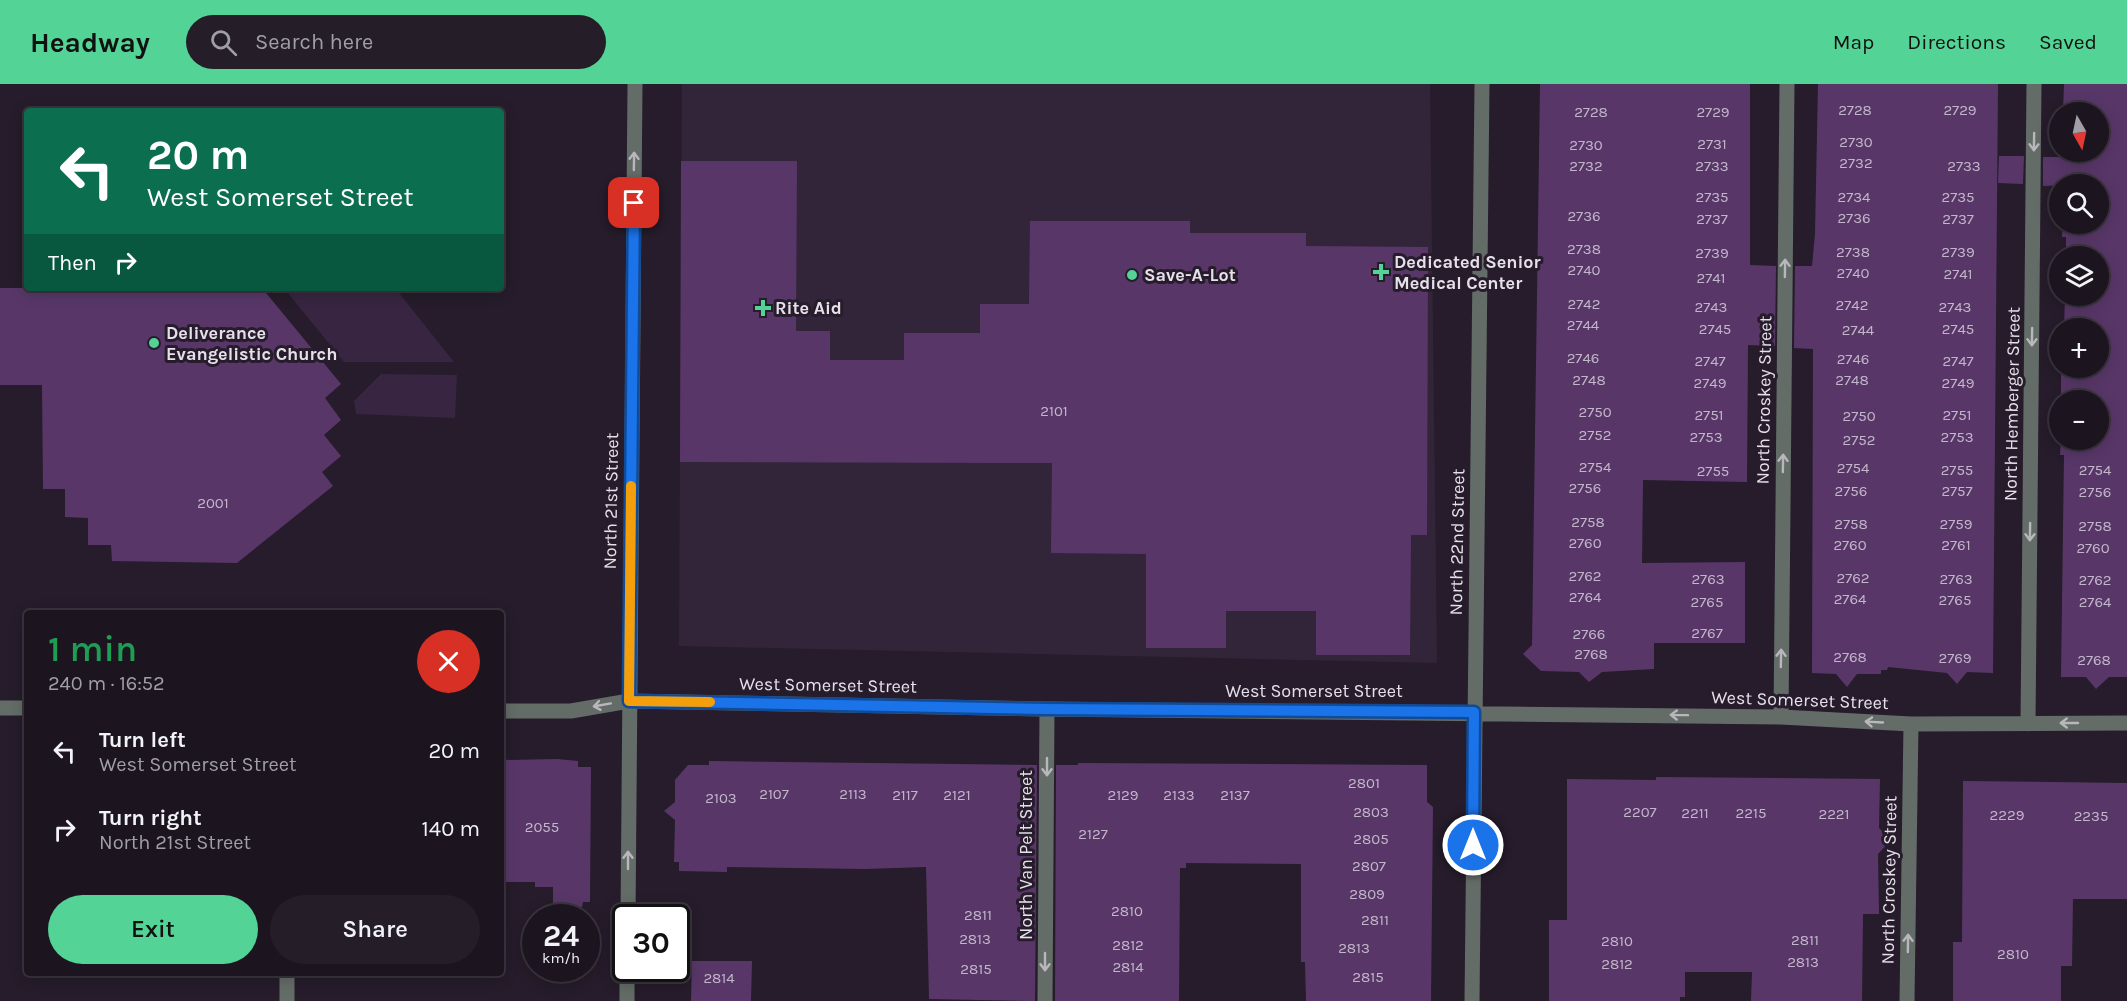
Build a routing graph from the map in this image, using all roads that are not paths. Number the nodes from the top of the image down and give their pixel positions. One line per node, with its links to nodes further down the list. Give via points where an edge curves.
1 (635, 84): 5 (street, North 21st Street, one-way to 1)
2 (1482, 84): 10 (street, North 22nd Street)
3 (1787, 84): 11 (street, North Croskey Street, one-way to 3)
4 (2034, 84): 14 (street, North Hemberger Street, one-way to 14)
5 (629, 701): 8 (street, West Somerset Street); 9 (street, West Somerset Street, one-way to 9, via 572,711); 15 (street, North 21st Street, one-way to 5)
6 (0, 708): 7 (street)
7 (24, 708)
8 (1047, 709): 10 (street, West Somerset Street); 20 (street, North Van Pelt Street, one-way to 20)
9 (504, 711)
10 (1474, 712): 11 (street, West Somerset Street, one-way to 10); 21 (street, North 22nd Street)
11 (1781, 717): 13 (street, West Somerset Street, one-way to 11)
12 (2127, 723): 14 (street, West Somerset Street, one-way to 14)
13 (1911, 724): 14 (street, West Somerset Street); 22 (street, North Croskey Street, one-way to 13)
14 (2028, 724)
15 (628, 904)
16 (287, 976): 18 (street)
17 (627, 982): 19 (street)
18 (287, 1001)
19 (627, 1001)
20 (1045, 1001)
21 (1472, 1001)
22 (1907, 1001)

